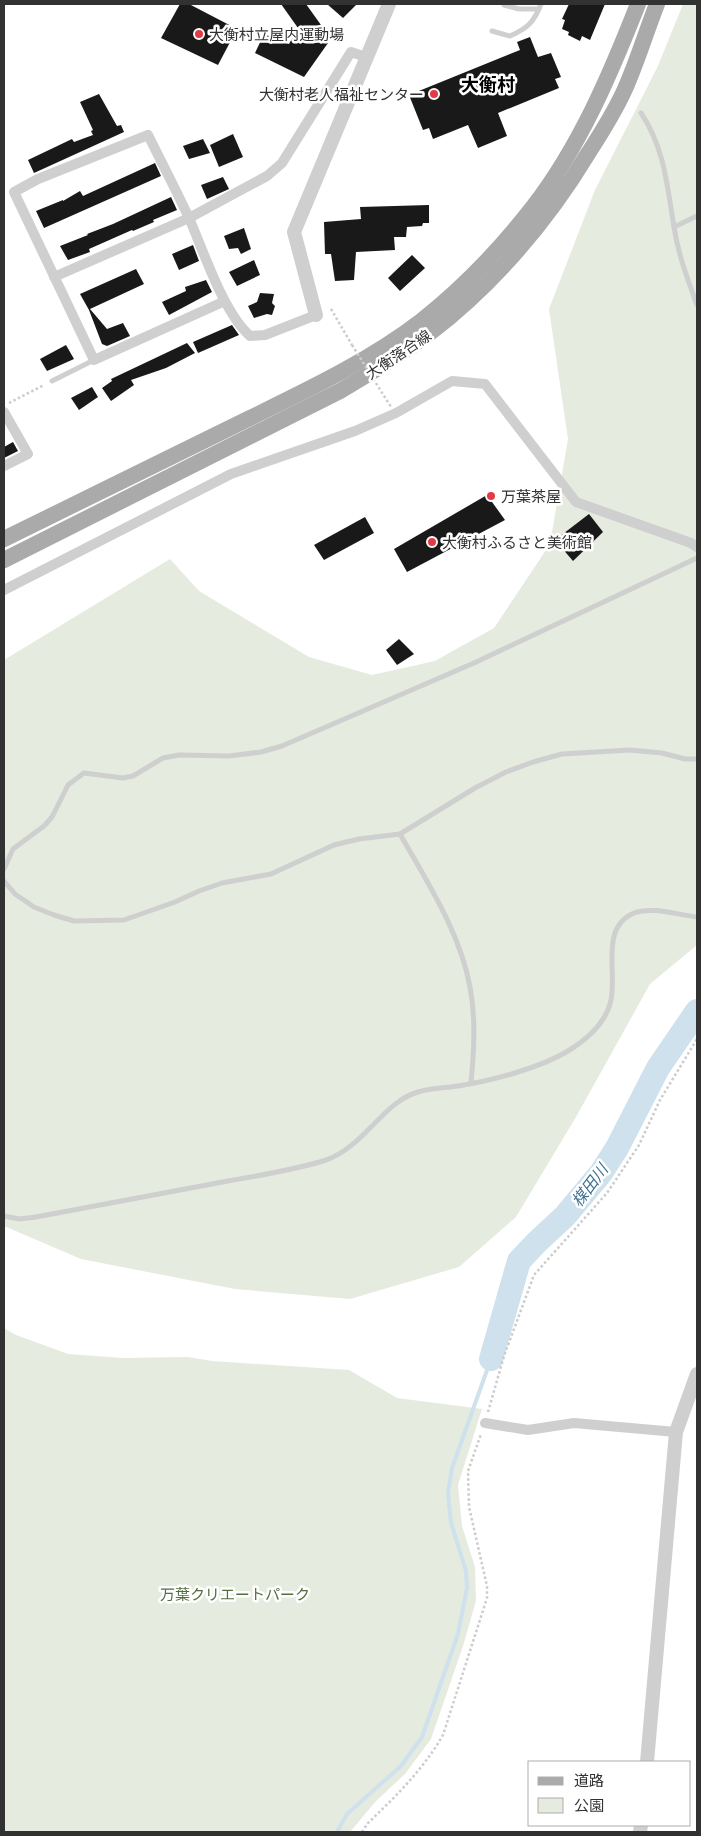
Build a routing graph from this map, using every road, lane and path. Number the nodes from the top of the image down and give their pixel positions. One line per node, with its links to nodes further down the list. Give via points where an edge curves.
1 (388, 4): 7 (street)
2 (638, 4): 23 (main road, 大衡落合線, via 613,68 583,129 556,173 506,240 452,295 384,346 318,384)
3 (657, 4): 26 (main road, 大衡落合線, via 624,89 568,188 520,250 462,307 394,359 340,391)
4 (504, 5): 5 (lane, via 519,9)
5 (540, 6): 6 (lane, via 531,23 516,34 510,36)
6 (492, 30)
7 (366, 58): 10 (street, via 351,52 282,163 267,176); 16 (street, via 294,232)
8 (641, 113): 11 (lane, via 660,150)
9 (697, 216): 11 (lane)
10 (189, 218): 12 (street); 12 (street, via 148,135 38,179 14,192); 13 (street)
11 (674, 227): 14 (lane)
12 (54, 277): 17 (street)
13 (225, 301): 16 (street, via 240,327 250,336 265,334); 17 (street)
14 (697, 305)
15 (330, 309): 20 (path, bridge)
16 (316, 315)
17 (94, 360): 18 (lane)
18 (52, 381): 19 (path)
19 (4, 406)
20 (391, 408)
21 (4, 412): 22 (street, via 28,454)
22 (4, 466)
23 (4, 539)
24 (697, 547): 27 (street, via 576,502 485,384 452,381 396,413 354,431 231,474)
25 (697, 558): 30 (lane, via 474,663 282,746 230,756 179,755 163,758 133,776 123,778 84,773 68,785 44,826 13,849)
26 (4, 560)
27 (4, 590)
28 (697, 759): 29 (lane, via 630,750 562,754 506,772)
29 (400, 834): 31 (lane, via 358,839 334,846 271,874 222,883 124,920 74,921 54,915 34,908); 34 (lane, via 441,908 465,965 474,1011)
30 (4, 869)
31 (4, 881)
32 (697, 917): 34 (lane, via 650,911 634,913 621,922 614,935 611,1004 595,1030 567,1052 542,1063)
33 (697, 1039): 37 (path, via 660,1100 639,1145 607,1193 534,1275 504,1356)
34 (471, 1083): 35 (lane, via 402,1098 354,1144 335,1156 310,1164 36,1217 19,1219)
35 (4, 1216)
36 (697, 1374): 38 (street)
37 (485, 1423): 38 (street, via 528,1430 574,1423); 40 (path, via 468,1471 469,1507 486,1578 486,1598 442,1735 433,1752)
38 (676, 1432): 39 (street)
39 (647, 1761)
40 (362, 1832)

